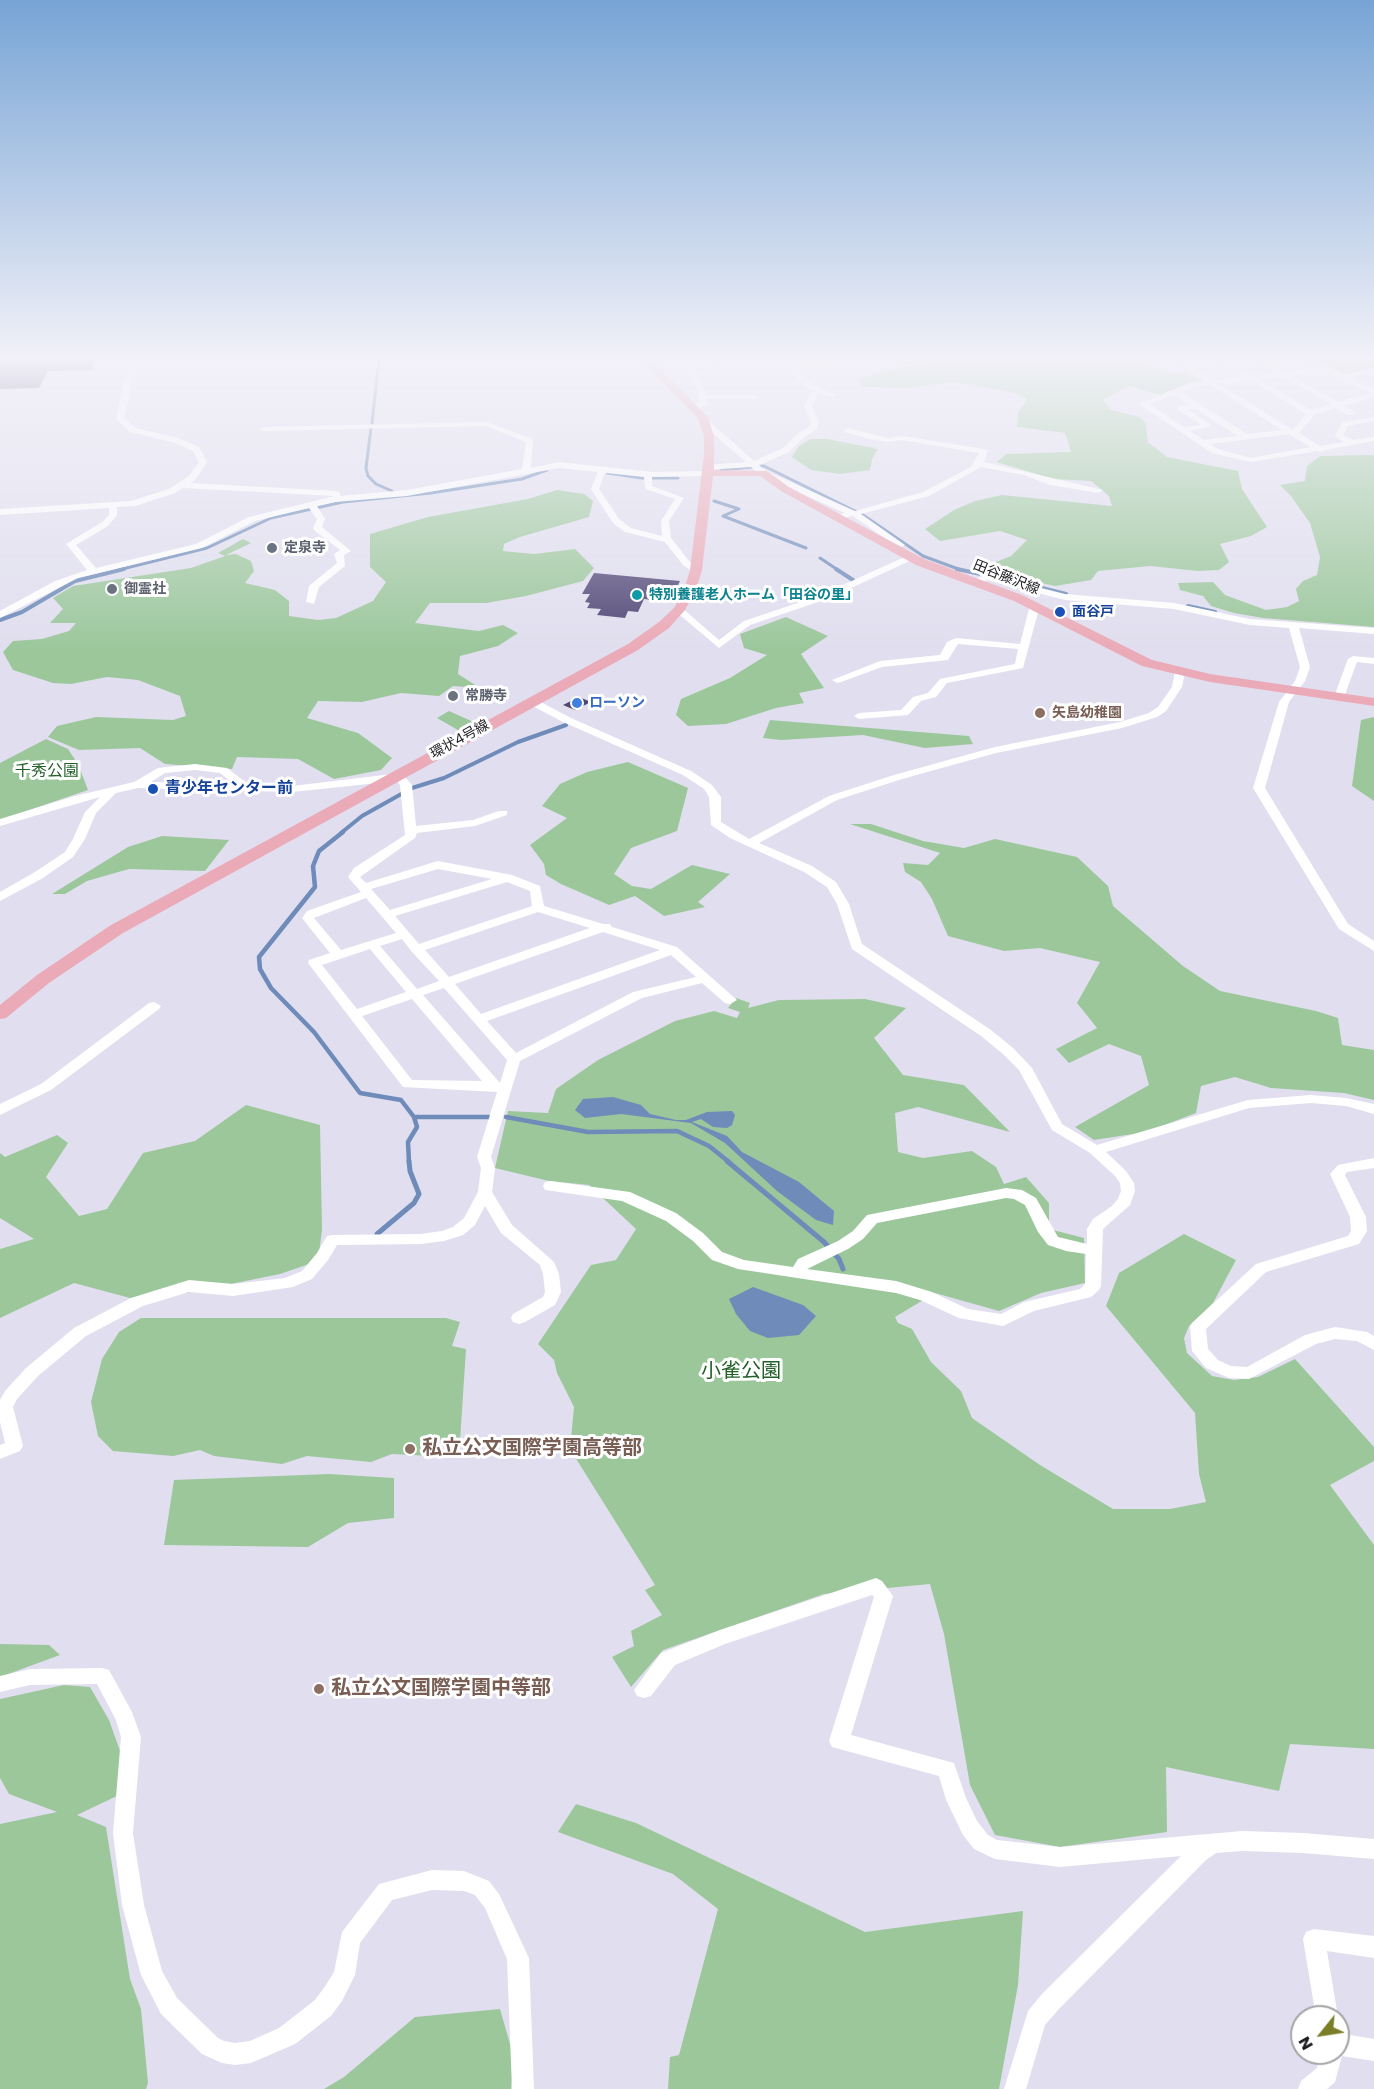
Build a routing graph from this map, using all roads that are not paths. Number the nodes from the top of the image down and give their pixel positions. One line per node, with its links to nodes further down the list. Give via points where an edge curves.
1 (200, 456): 15 (street, via 202,465)
2 (528, 456): 11 (street)
3 (710, 456): 12 (main road, 環状4号線)
4 (744, 456): 10 (street)
5 (776, 456): 10 (street)
6 (982, 456): 9 (street)
7 (1237, 456): 8 (street, via 1251,460)
8 (1276, 456)
9 (979, 464): 16 (street); 21 (street, via 926,494)
10 (757, 468): 12 (main road); 21 (street); 22 (main road, 田谷藤沢線)
11 (526, 470): 13 (street, via 566,465); 17 (street, via 407,493)
12 (708, 471): 14 (street); 26 (main road, 環状4号線)
13 (603, 472): 14 (street); 23 (street, via 596,494 616,521 628,530)
14 (648, 478): 23 (street, via 648,487 680,498 665,521)
15 (183, 485): 17 (street); 18 (street, via 158,497)
16 (1099, 490)
17 (354, 497): 19 (street)
18 (113, 506): 20 (street); 27 (street, via 113,515 105,524 71,544)
19 (313, 506): 27 (street, via 252,519 199,546); 30 (street, via 321,519 317,528 346,551 339,554 342,564 314,586)
20 (0, 512)
21 (857, 513): 22 (street); 24 (street, via 900,545)
22 (837, 518): 24 (main road, 田谷藤沢線)
23 (668, 540): 26 (street)
24 (892, 548): 25 (main road, 田谷藤沢線)
25 (911, 557): 28 (main road, 田谷藤沢線); 32 (street, via 824,597 747,623 719,645)
26 (696, 570): 32 (main road, 環状4号線)
27 (93, 571): 33 (street, via 58,583)
28 (978, 582): 29 (street, via 986,577); 31 (main road, 田谷藤沢線)
29 (1033, 588): 31 (street); 34 (street, via 1065,597 1156,604 1250,622)
30 (311, 602)
31 (1033, 604): 36 (street); 39 (main road, 田谷藤沢線, via 1136,658)
32 (679, 610): 43 (main road, 環状4号線, via 664,626 633,646)
33 (0, 619)
34 (1293, 625): 35 (street); 41 (street, via 1305,667 1300,681)
35 (1374, 631)
36 (1025, 647): 38 (street, via 1019,666 1011,670); 38 (street, via 956,641)
37 (1374, 661): 42 (street, via 1353,659)
38 (934, 671): 40 (street, via 880,664); 45 (street, via 932,695 917,699 904,713)
39 (1180, 672): 41 (main road, 田谷藤沢線); 53 (street, via 1177,687 1153,715 1122,725 995,750 898,777 833,798)
40 (837, 680)
41 (1291, 690): 42 (main road, 田谷藤沢線); 62 (street, via 1259,788 1343,926)
42 (1339, 697): 44 (main road, 田谷藤沢線)
43 (531, 701): 48 (main road, 環状4号線); 53 (street, via 687,773 708,787 715,797 715,823)
44 (1374, 702)
45 (859, 716)
46 (138, 785): 47 (street); 47 (street, via 162,770 195,766 223,770); 49 (street)
47 (244, 787): 48 (street)
48 (402, 787): 52 (street); 71 (main road, 環状4号線, via 117,929 43,979)
49 (114, 789): 51 (street); 56 (street, via 91,812 69,854)
50 (503, 813): 52 (street, via 475,823)
51 (0, 823)
52 (411, 830): 55 (street, via 409,838 358,871 354,877)
53 (750, 843): 78 (street, via 808,869 832,885 843,904 856,946 1008,1051 1025,1068 1057,1127)
54 (503, 878): 55 (street, via 438,865); 57 (street, via 536,889); 58 (street)
55 (365, 891): 58 (street); 65 (street, via 308,918)
56 (0, 897)
57 (538, 908): 59 (street); 63 (street)
58 (386, 915): 60 (street)
59 (606, 927): 64 (street); 67 (street)
60 (403, 935): 61 (street); 63 (street)
61 (372, 944): 65 (street); 68 (street)
62 (1374, 946)
63 (416, 949): 67 (street)
64 (672, 950): 66 (street); 73 (street)
65 (338, 955): 72 (street, via 314,963)
66 (705, 979): 69 (street); 74 (street, via 638,995)
67 (446, 983): 68 (street); 73 (street)
68 (415, 994): 72 (street); 75 (street)
69 (730, 1000)
70 (154, 1006): 77 (street, via 46,1087)
71 (0, 1014)
72 (354, 1015): 75 (street, via 408,1084)
73 (478, 1019): 74 (street)
74 (514, 1059): 75 (street)
75 (499, 1088): 81 (street, via 484,1157 488,1168)
76 (1374, 1109): 78 (street, via 1311,1099 1257,1103)
77 (0, 1110)
78 (1095, 1150): 82 (street, via 1121,1174 1128,1191 1117,1210 1098,1223)
79 (1374, 1163): 85 (street, via 1343,1168 1337,1173 1358,1217 1359,1231 1354,1240 1261,1268 1198,1327 1200,1351 1212,1364 1229,1372 1249,1372 1311,1339 1335,1333 1361,1336)
80 (550, 1186): 83 (street, via 625,1196 671,1218 717,1256 743,1265)
81 (485, 1192): 84 (street, via 506,1230 546,1262 551,1274 553,1292 549,1301); 86 (street, via 470,1221 444,1236 332,1240 307,1275 287,1283 233,1290 189,1286 137,1302 80,1332 11,1395 5,1407 14,1446)
82 (1095, 1250): 83 (street, via 1053,1241 1031,1202 1006,1193 872,1219 858,1235 803,1263); 83 (street, via 1093,1287 1085,1293 1030,1306 1004,1320 972,1316 896,1287)
83 (797, 1272)
84 (519, 1318)
85 (1374, 1344)
86 (0, 1452)
87 (0, 1683): 96 (street, via 65,1674 102,1676 131,1737 123,1833 133,1905 157,1989 210,2046 235,2054 251,2052 287,2036 323,2008 344,1975 350,1939 386,1891 432,1880 464,1881 482,1888 492,1901 518,1958)
88 (644, 1690): 89 (street, via 668,1659 876,1586 884,1596 839,1741 947,1769 956,1800 970,1827 981,1842 994,1849 1060,1857)
89 (1213, 1844): 90 (street, via 1303,1843); 97 (street, via 1199,1853 1036,2019)
90 (1374, 1850)
91 (1374, 1947): 92 (street, via 1314,1939)
92 (1325, 2005)
93 (1350, 2046): 94 (street)
94 (1374, 2050)
95 (1329, 2065): 98 (street, via 1327,2074)
96 (523, 2089)
97 (1015, 2089)
98 (1309, 2089)

